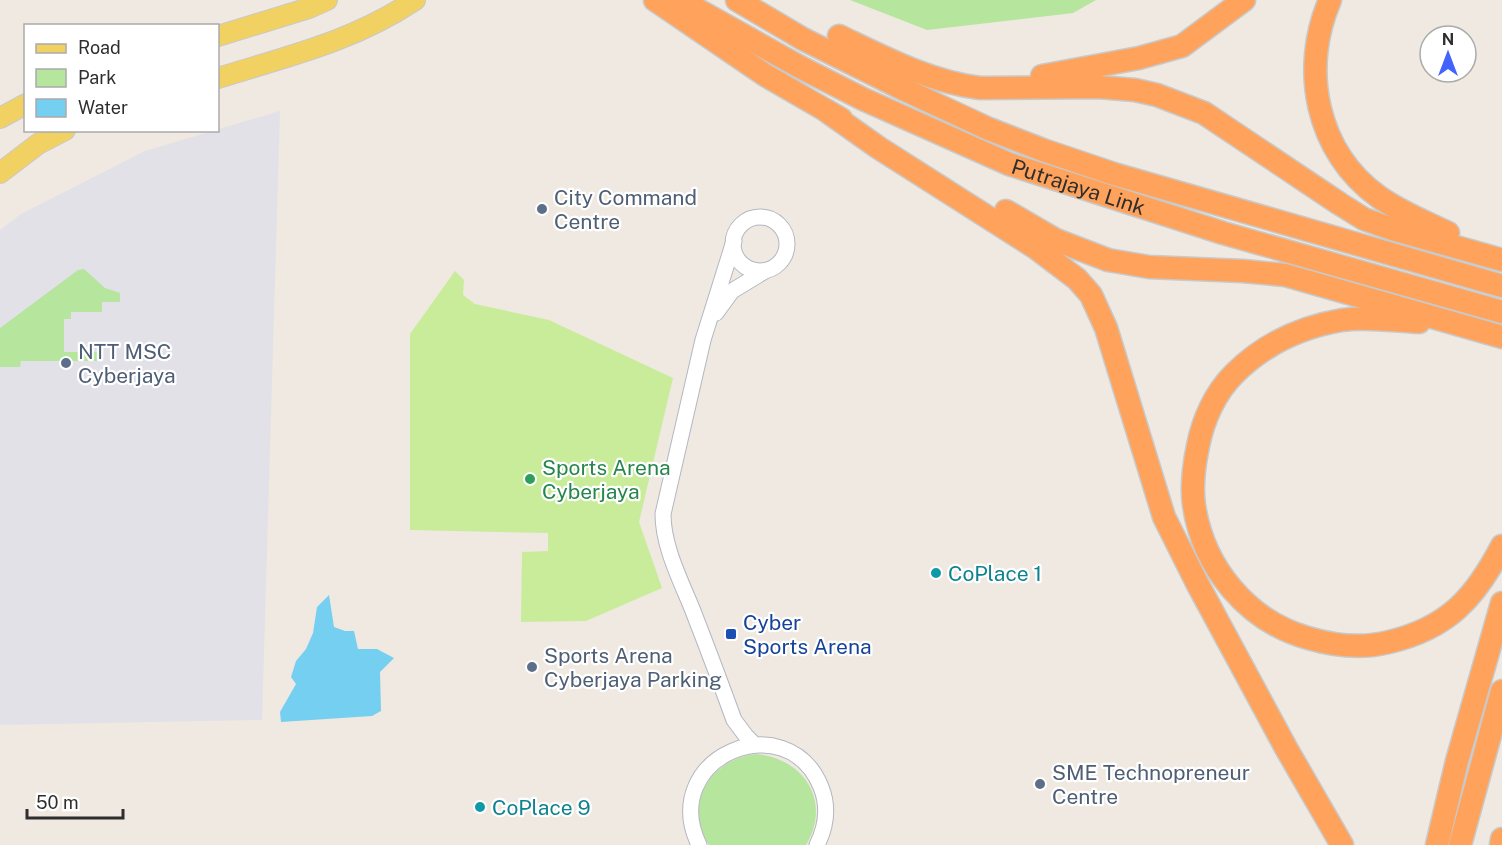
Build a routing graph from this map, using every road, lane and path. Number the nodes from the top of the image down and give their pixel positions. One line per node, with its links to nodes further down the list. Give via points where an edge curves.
1 (327, 0): 9 (main road)
2 (415, 0): 11 (main road, via 342,39)
3 (655, 0): 15 (highway, via 765,75)
4 (680, 0): 25 (highway, Putrajaya Link, via 863,99 1009,164 1223,233)
5 (737, 0): 8 (highway, Putrajaya Link)
6 (1244, 0): 10 (highway, via 1182,46 1166,52 1022,80 957,76)
7 (1330, 0): 22 (highway, via 1318,33 1315,89 1334,148 1360,181 1379,197)
8 (777, 24): 10 (highway); 24 (highway, Putrajaya Link, via 901,88 1043,150)
9 (219, 36)
10 (839, 36): 22 (highway, via 960,86 1117,87 1156,95 1204,113 1364,219)
11 (219, 78)
12 (24, 104): 14 (main road)
13 (24, 104): 16 (main road)
14 (0, 112)
15 (828, 112): 26 (highway, via 1056,240 1100,257 1149,267 1285,275); 38 (highway, via 1036,248 1077,279 1090,296 1106,328 1164,517)
16 (0, 118)
17 (61, 132): 18 (main road)
18 (26, 152): 19 (main road); 20 (main road)
19 (0, 162)
20 (0, 173)
21 (734, 241): 23 (street, via 736,256 746,267); 23 (street, via 739,229 752,219 777,223 786,237 786,253); 28 (street)
22 (1492, 257)
23 (768, 270): 28 (street, via 732,291 717,310)
24 (1502, 286)
25 (1502, 312)
26 (1460, 324): 27 (highway); 29 (highway, via 1343,320 1295,333 1270,345 1232,375 1208,412 1194,473 1194,504 1207,551 1231,589 1247,605 1281,629 1338,645 1361,646 1406,638 1440,622 1472,596)
27 (1502, 337)
28 (703, 340): 32 (street, via 663,525)
29 (1502, 546)
30 (1502, 603): 39 (highway)
31 (1502, 691): 40 (highway)
32 (734, 720): 33 (street); 34 (street)
33 (755, 745): 34 (street); 37 (street, via 787,751 805,763 818,780 825,800)
34 (734, 749): 36 (street, via 716,760 696,785 690,808)
35 (1502, 840): 41 (highway)
36 (699, 845)
37 (819, 845)
38 (1342, 845)
39 (1437, 845)
40 (1460, 845)
41 (1501, 845)

